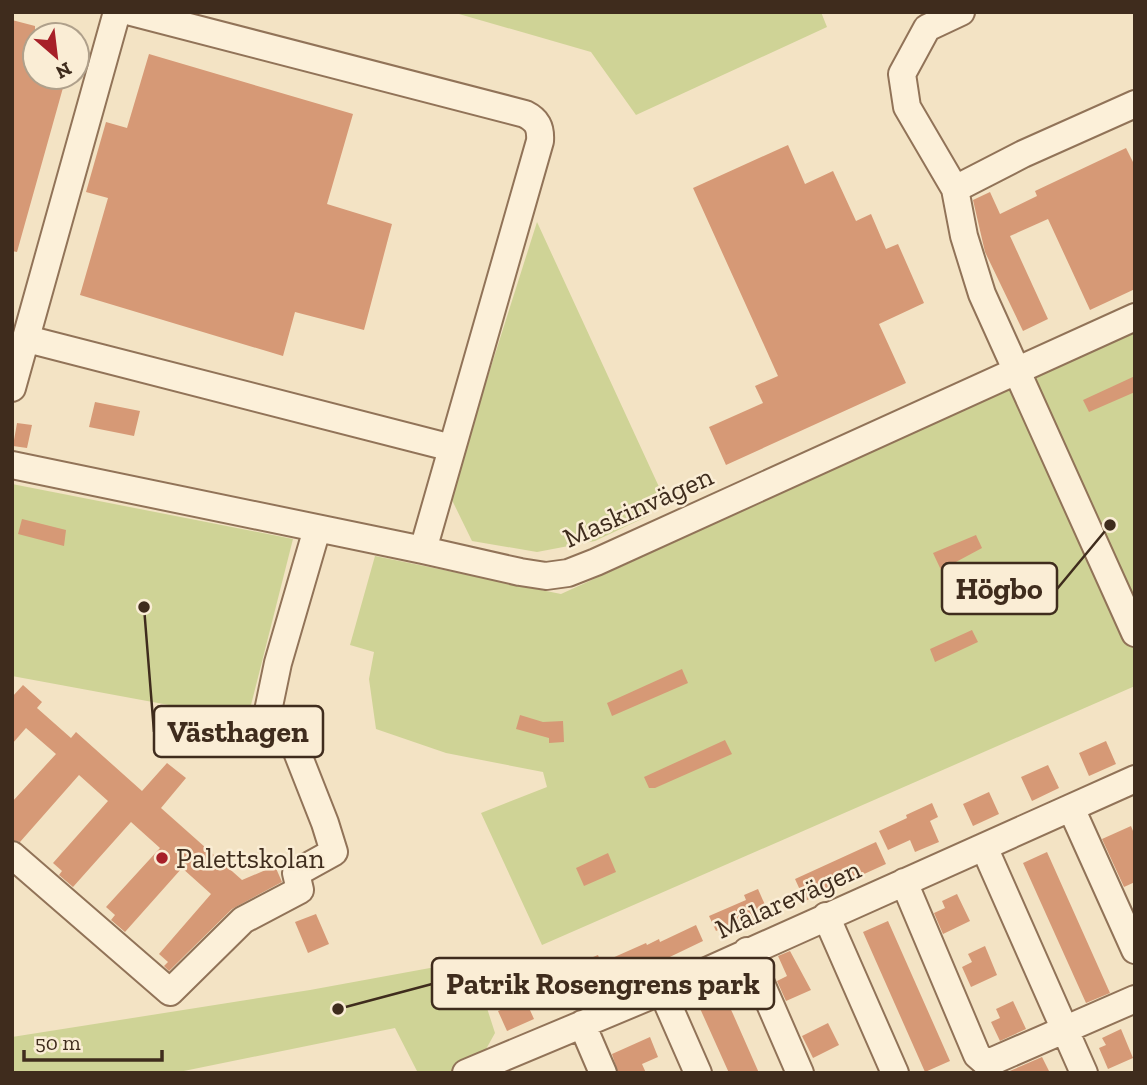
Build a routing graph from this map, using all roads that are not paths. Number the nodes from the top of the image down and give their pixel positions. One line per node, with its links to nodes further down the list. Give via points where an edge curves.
1 (117, 12): 7 (street)
2 (131, 12): 10 (street, via 506,108 536,121 540,141)
3 (961, 12): 5 (street, via 927,28 902,74 906,107)
4 (1135, 104): 5 (street)
5 (956, 189): 8 (street, via 964,236 982,294)
6 (1135, 317): 8 (street, Maskinvägen)
7 (27, 338): 9 (street); 10 (street)
8 (1015, 370): 13 (street, Maskinvägen, via 568,573 520,572); 14 (street)
9 (12, 388)
10 (452, 448): 13 (street)
11 (12, 466): 12 (street, Maskinvägen)
12 (317, 529): 13 (street, Maskinvägen); 18 (street, via 288,623 268,711 288,729 334,852 296,873 300,890 243,920 170,992)
13 (423, 550)
14 (1135, 633)
15 (1135, 779): 16 (street, Målarevägen)
16 (1071, 808): 17 (street, Målarevägen); 21 (street)
17 (984, 847): 19 (street, Målarevägen); 26 (street)
18 (12, 855)
19 (904, 882): 20 (street, Målarevägen); 26 (street, via 977,1055 985,1062 995,1060)
20 (827, 916): 22 (street, Målarevägen); 32 (street)
21 (1135, 950)
22 (747, 951): 23 (street, Målarevägen); 31 (street)
23 (662, 991): 25 (street, Målarevägen); 30 (street)
24 (1135, 999): 26 (street)
25 (582, 1024): 27 (street, Målarevägen); 29 (street)
26 (1064, 1029): 33 (street)
27 (494, 1067): 28 (street, Målarevägen)
28 (466, 1073)
29 (603, 1073)
30 (698, 1073)
31 (800, 1073)
32 (895, 1073)
33 (1084, 1073)

